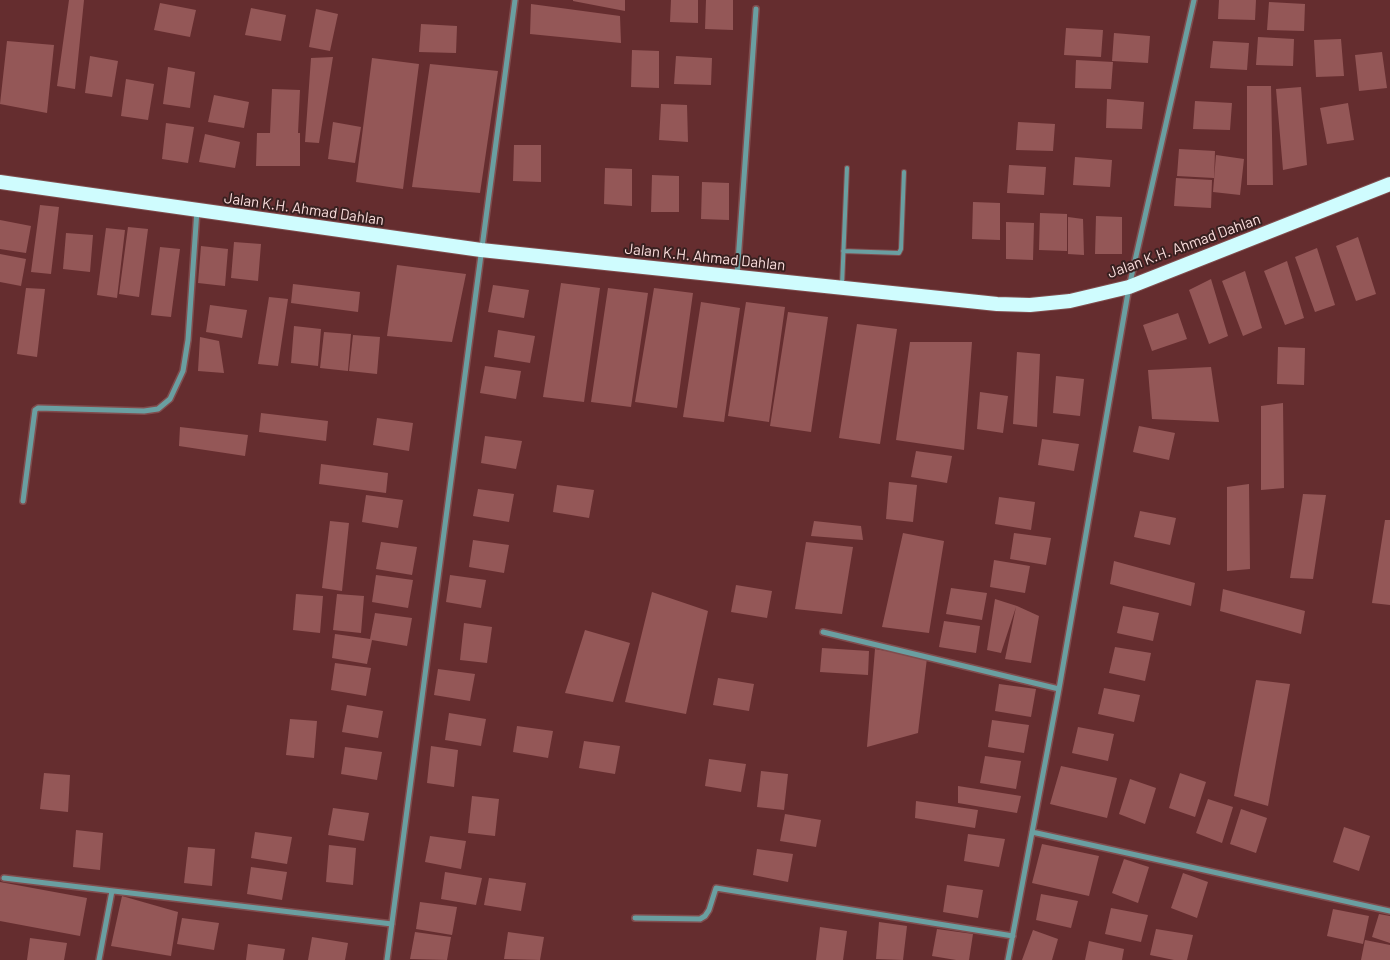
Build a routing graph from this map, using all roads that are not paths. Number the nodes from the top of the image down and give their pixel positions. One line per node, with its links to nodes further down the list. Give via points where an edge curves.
1 (515, 0): 9 (street)
2 (1194, 0): 12 (street)
3 (756, 8): 11 (street)
4 (846, 168): 10 (lane)
5 (904, 172): 10 (lane, via 899,253)
6 (0, 182): 8 (highway, Jalan K.H. Ahmad Dahlan)
7 (1390, 184): 12 (highway, Jalan K.H. Ahmad Dahlan)
8 (197, 210): 9 (highway, Jalan K.H. Ahmad Dahlan); 14 (street, via 188,340 183,371 170,400 158,410 144,412 35,410)
9 (481, 250): 11 (highway, Jalan K.H. Ahmad Dahlan); 22 (street)
10 (843, 251): 13 (lane)
11 (737, 276): 13 (highway, Jalan K.H. Ahmad Dahlan)
12 (1129, 286): 13 (highway, Jalan K.H. Ahmad Dahlan, via 1070,301 1030,305); 16 (street)
13 (842, 287)
14 (23, 501)
15 (823, 632): 16 (street)
16 (1059, 689): 17 (street)
17 (1032, 832): 20 (street); 23 (street)
18 (4, 878): 19 (street)
19 (112, 891): 22 (street); 24 (street)
20 (1390, 911)
21 (635, 918): 23 (street, via 700,919 709,910 716,888)
22 (392, 924): 25 (street)
23 (1013, 936): 26 (street)
24 (99, 960)
25 (388, 960)
26 (1008, 960)

